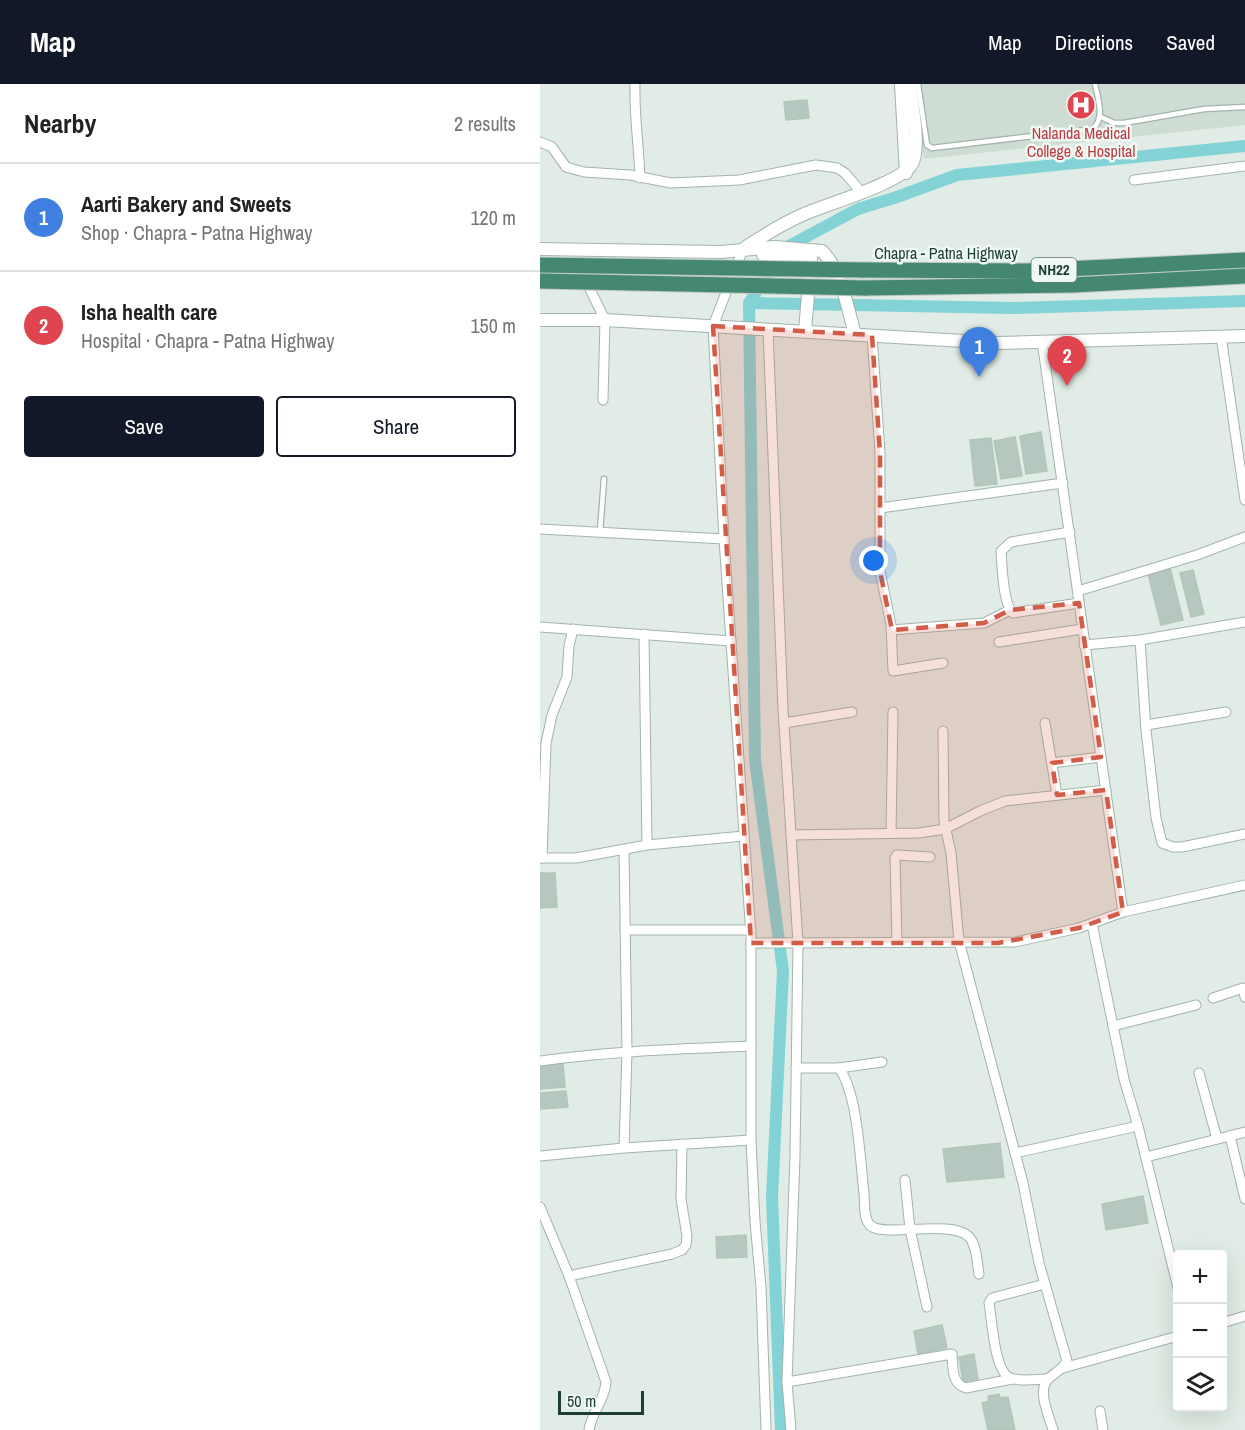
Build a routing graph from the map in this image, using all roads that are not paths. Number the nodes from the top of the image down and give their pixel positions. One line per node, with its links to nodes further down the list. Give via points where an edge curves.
1 (635, 84): 11 (street)
2 (900, 84): 10 (street)
3 (910, 84): 10 (street, via 915,146 913,163)
4 (918, 84): 7 (lane, via 927,146 932,148 1093,129)
5 (1095, 84): 7 (lane)
6 (1245, 108): 7 (lane, via 1204,109 1124,123)
7 (1101, 117)
8 (540, 142): 11 (street, via 552,147 561,162 573,170)
9 (1245, 166): 12 (street)
10 (906, 172): 13 (street)
11 (640, 178): 13 (street, via 671,183 739,180 816,165 837,168)
12 (1134, 180)
13 (861, 192): 16 (street, via 772,230)
14 (540, 249): 15 (street)
15 (576, 249): 16 (street); 25 (street)
16 (742, 252): 17 (street); 26 (street)
17 (791, 252): 28 (street, via 811,258); 29 (street, via 822,251 831,260)
18 (1245, 260): 20 (highway, Chapra - Patna Highway / NH22, via 1027,271)
19 (540, 266): 20 (highway, NH22, bridge)
20 (869, 270): 23 (highway)
21 (1245, 276): 23 (highway, Chapra - Patna Highway / NH22, via 1073,285)
22 (540, 281): 23 (highway, NH22, bridge)
23 (869, 288)
24 (540, 320): 25 (street)
25 (605, 320): 26 (street); 34 (street)
26 (713, 326): 27 (street); 43 (street)
27 (765, 329): 28 (street); 61 (street)
28 (805, 331): 29 (street)
29 (855, 334): 30 (street)
30 (872, 335): 33 (street, via 998,343); 38 (street)
31 (1221, 336): 32 (street); 33 (street); 37 (street)
32 (1245, 336)
33 (1042, 341): 36 (street)
34 (603, 400)
35 (604, 479): 40 (lane)
36 (1063, 483): 38 (street); 41 (street)
37 (1245, 500)
38 (880, 508): 51 (street, via 880,571)
39 (540, 529): 40 (street)
40 (600, 532): 43 (street)
41 (1070, 532): 44 (street); 46 (street, via 1005,546 1002,561)
42 (1245, 537): 44 (street)
43 (724, 539): 54 (street)
44 (1078, 591): 45 (street)
45 (1079, 603): 46 (street, via 1013,613); 50 (street)
46 (1010, 610): 51 (street, via 984,623)
47 (1245, 622): 53 (street)
48 (540, 627): 49 (street)
49 (573, 629): 52 (street); 77 (street, via 567,677 546,743)
50 (1082, 629): 55 (street); 56 (street)
51 (891, 630): 57 (street, via 893,671)
52 (644, 634): 54 (street); 74 (street)
53 (1140, 640): 56 (street); 63 (street)
54 (731, 641): 73 (street)
55 (999, 642)
56 (1084, 645): 65 (street)
57 (943, 663)
58 (852, 712): 61 (street)
59 (893, 712): 70 (street)
60 (1226, 712): 63 (street)
61 (784, 723): 72 (street)
62 (1046, 723): 66 (street)
63 (1146, 725): 71 (street, via 1162,843 1182,847)
64 (944, 730): 69 (street)
65 (1101, 758): 66 (street); 67 (street)
66 (1052, 763): 68 (street)
67 (1106, 790): 68 (street); 79 (street)
68 (1057, 795): 69 (street, via 1005,801)
69 (945, 829): 70 (street); 83 (street)
70 (891, 833): 72 (street)
71 (1245, 834)
72 (791, 835): 86 (street)
73 (744, 836): 74 (street); 82 (street)
74 (647, 845): 75 (street)
75 (624, 849): 77 (street, via 576,858); 81 (street)
76 (930, 857): 84 (street, via 895,858)
77 (541, 858)
78 (1245, 885): 79 (street)
79 (1123, 912): 80 (street)
80 (1092, 924): 83 (street, via 1015,942); 90 (street)
81 (625, 930): 82 (street); 92 (street)
82 (751, 930): 85 (street)
83 (959, 941): 84 (street); 105 (street)
84 (897, 942): 86 (street)
85 (751, 943): 86 (street); 91 (street)
86 (795, 943): 95 (street)
87 (1245, 997): 88 (street, via 1243,988)
88 (1213, 998)
89 (1196, 1005): 90 (street)
90 (1113, 1026): 98 (street)
91 (751, 1046): 92 (street); 102 (street)
92 (627, 1052): 93 (street); 104 (street)
93 (540, 1061)
94 (882, 1062): 96 (street)
95 (796, 1068): 96 (street); 123 (street)
96 (839, 1068): 111 (street, via 851,1095 869,1226 877,1230)
97 (1199, 1073): 101 (street)
98 (1138, 1126): 105 (street); 107 (street)
99 (1245, 1132): 100 (street)
100 (1230, 1136): 101 (street); 109 (street)
101 (1217, 1139): 107 (street)
102 (751, 1140): 103 (street); 126 (street, via 762,1287)
103 (682, 1144): 104 (street); 114 (street, via 681,1199 687,1236 682,1250)
104 (624, 1148): 106 (street)
105 (1015, 1153): 115 (street)
106 (540, 1156)
107 (1146, 1157): 112 (street)
108 (905, 1179): 111 (street)
109 (1245, 1199)
110 (540, 1207): 114 (street)
111 (910, 1229): 113 (street, via 950,1230 969,1237); 116 (street)
112 (1173, 1268)
113 (979, 1274)
114 (569, 1275): 125 (street, via 606,1382 605,1394 591,1417)
115 (1046, 1284): 120 (street, via 1067,1361); 121 (street, via 992,1298 989,1303 1000,1364)
116 (927, 1307)
117 (1245, 1316): 118 (street)
118 (1227, 1321)
119 (1173, 1337): 120 (street)
120 (1063, 1368): 122 (street)
121 (1012, 1378): 122 (street); 123 (street, via 960,1386 954,1378 952,1354)
122 (1048, 1379): 128 (street, via 1043,1391)
123 (788, 1382): 127 (street)
124 (1100, 1411): 129 (street)
125 (589, 1430)
126 (766, 1430)
127 (791, 1430)
128 (1053, 1430)
129 (1103, 1430)

